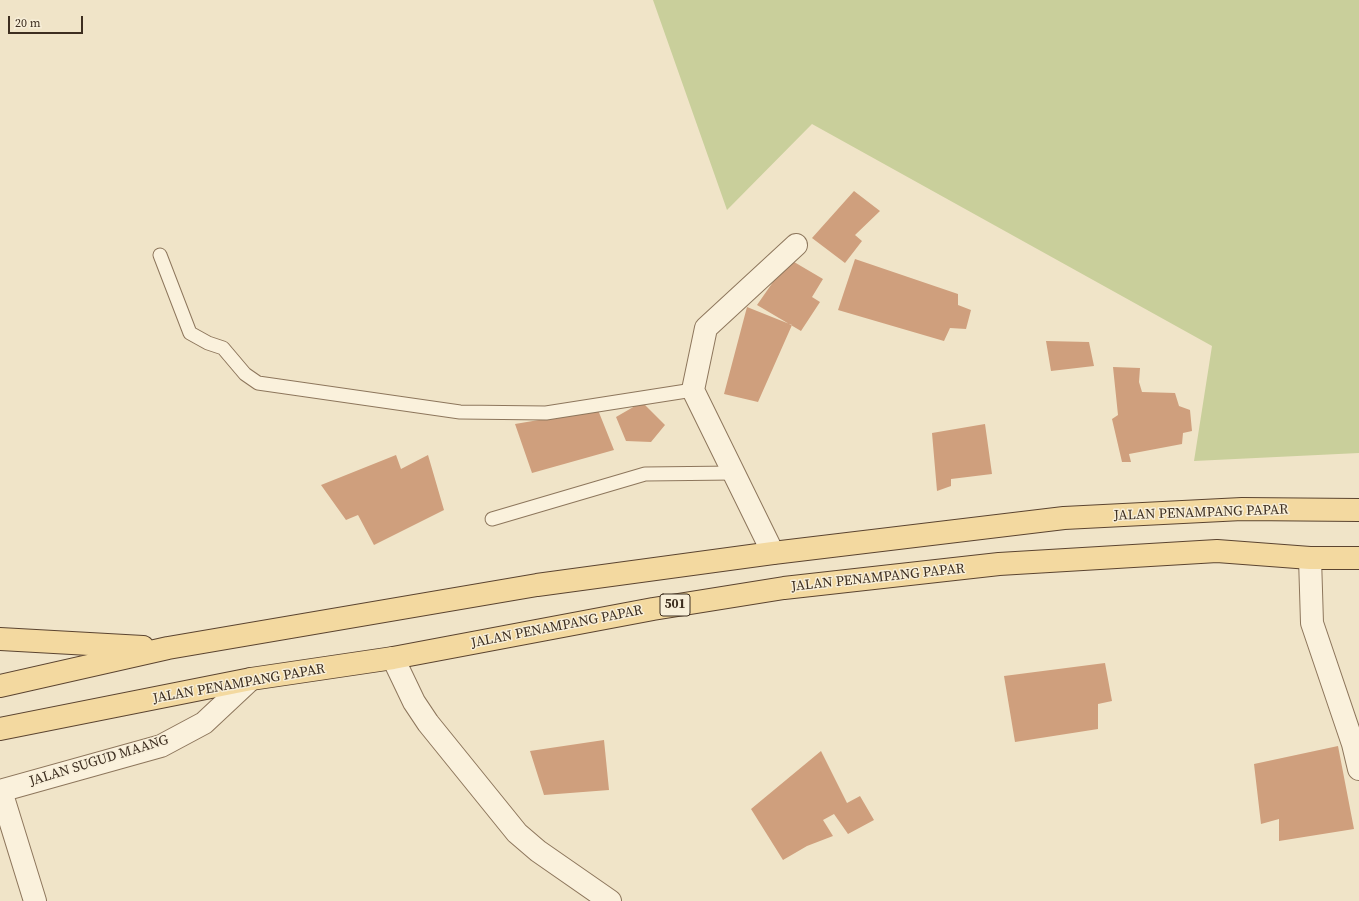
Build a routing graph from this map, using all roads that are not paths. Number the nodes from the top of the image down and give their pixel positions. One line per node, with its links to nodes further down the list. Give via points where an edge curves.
1 (796, 245): 3 (street, via 706,328)
2 (160, 255): 3 (lane, via 190,333 223,348 245,374 258,383 460,412 546,413)
3 (693, 390): 4 (street)
4 (734, 473): 6 (lane, via 645,474); 7 (street)
5 (1359, 510): 7 (main road, JALAN PENAMPANG PAPAR, via 1242,509 1064,518)
6 (492, 519)
7 (773, 553): 11 (main road, JALAN PENAMPANG PAPAR, via 538,585)
8 (1310, 558): 9 (main road, JALAN PENAMPANG PAPAR / 501); 12 (main road, JALAN PENAMPANG PAPAR / 501, via 1217,551 1000,564 777,589 652,609); 16 (street, via 1312,623)
9 (1359, 558)
10 (0, 639): 11 (main road)
11 (168, 648): 14 (main road, JALAN PENAMPANG PAPAR)
12 (393, 658): 13 (main road, JALAN PENAMPANG PAPAR / 501); 19 (street, via 414,702 428,723 516,833)
13 (251, 679): 15 (main road, JALAN PENAMPANG PAPAR / 501); 17 (street, JALAN SUGUD MAANG, via 204,723 160,746)
14 (0, 686)
15 (0, 729)
16 (1359, 769)
17 (0, 791): 18 (street)
18 (35, 901)
19 (610, 901)

